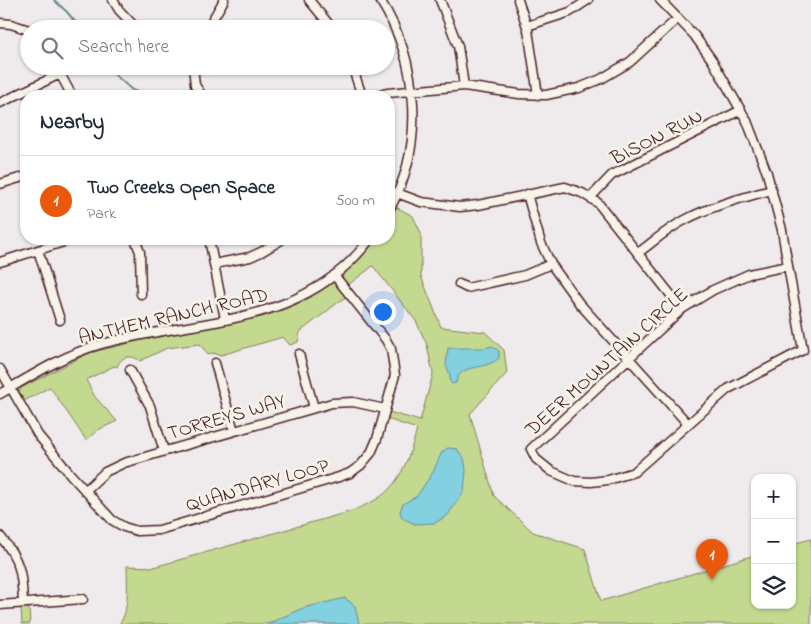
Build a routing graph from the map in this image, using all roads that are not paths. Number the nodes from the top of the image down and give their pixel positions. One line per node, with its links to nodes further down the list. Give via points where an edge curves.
1 (224, 0): 11 (street)
2 (308, 0): 12 (street)
3 (380, 0): 13 (street)
4 (440, 0): 22 (street, via 458,46)
5 (518, 0): 15 (street)
6 (588, 0): 15 (street, via 570,12)
7 (660, 0): 9 (street)
8 (115, 1): 10 (street)
9 (678, 18): 30 (street, via 630,62 601,80 579,88); 32 (street, via 712,60)
10 (130, 20)
11 (212, 20)
12 (324, 20)
13 (392, 20)
14 (0, 23): 16 (street)
15 (527, 26): 30 (street)
16 (20, 27)
17 (395, 27): 27 (street)
18 (49, 75): 23 (street)
19 (61, 75): 24 (street)
20 (194, 75): 25 (street)
21 (355, 75): 26 (street)
22 (464, 86): 27 (street); 30 (street)
23 (23, 90)
24 (69, 90)
25 (198, 90)
26 (360, 90)
27 (412, 91): 29 (street); 36 (street, via 410,154)
28 (20, 92): 31 (street)
29 (395, 93)
30 (538, 95)
31 (0, 103)
32 (741, 110): 35 (street); 38 (street, BISON RUN, via 612,175)
33 (20, 178): 34 (street)
34 (0, 184)
35 (772, 190): 46 (street, via 695,215); 50 (street)
36 (398, 193): 37 (street, via 421,202 456,207); 39 (street)
37 (528, 194): 38 (street, via 565,187); 49 (street, via 541,243)
38 (590, 198): 46 (street, via 598,203)
39 (395, 199)
40 (54, 245): 45 (street)
41 (138, 245): 53 (street)
42 (210, 245): 48 (street)
43 (273, 245): 48 (street, via 250,257)
44 (365, 245): 51 (street, ANTHEM RANCH ROAD)
45 (38, 250): 47 (street); 55 (street)
46 (638, 253): 54 (street)
47 (0, 262)
48 (214, 264): 56 (street)
49 (551, 264): 52 (street, via 526,276 467,288); 58 (street, via 579,303)
50 (788, 266): 54 (street, DEER MOUNTAIN CIRCLE, via 749,274); 66 (street, DEER MOUNTAIN CIRCLE, via 803,350 728,389)
51 (334, 275): 56 (street, ANTHEM RANCH ROAD, via 290,302); 65 (street, QUANDARY LOOP, via 380,330 391,349 394,375)
52 (459, 284)
53 (141, 294)
54 (682, 310): 58 (street, DEER MOUNTAIN CIRCLE)
55 (60, 320)
56 (225, 320): 62 (street, ANTHEM RANCH ROAD, via 98,345)
57 (298, 354): 64 (street)
58 (628, 358): 66 (street); 66 (street, DEER MOUNTAIN CIRCLE, via 531,449 536,459 551,471 574,481 608,480 634,472)
59 (215, 364): 67 (street)
60 (0, 369): 62 (street, QUANDARY LOOP)
61 (130, 370): 68 (street, via 150,406)
62 (11, 388): 63 (street, ANTHEM RANCH ROAD); 69 (street, QUANDARY LOOP, via 38,436)
63 (0, 394)
64 (314, 408): 65 (street, TORREYS WAY, via 342,401); 67 (street, TORREYS WAY)
65 (385, 409): 69 (street, QUANDARY LOOP, via 378,439 361,465 350,473 159,530 137,531 124,527 112,520)
66 (688, 424)
67 (234, 431): 68 (street, TORREYS WAY)
68 (164, 451): 69 (street, TORREYS WAY, via 113,467)
69 (85, 491)
70 (0, 536): 72 (street, via 17,561)
71 (83, 599): 72 (street)
72 (24, 603): 73 (street)
73 (0, 605)

